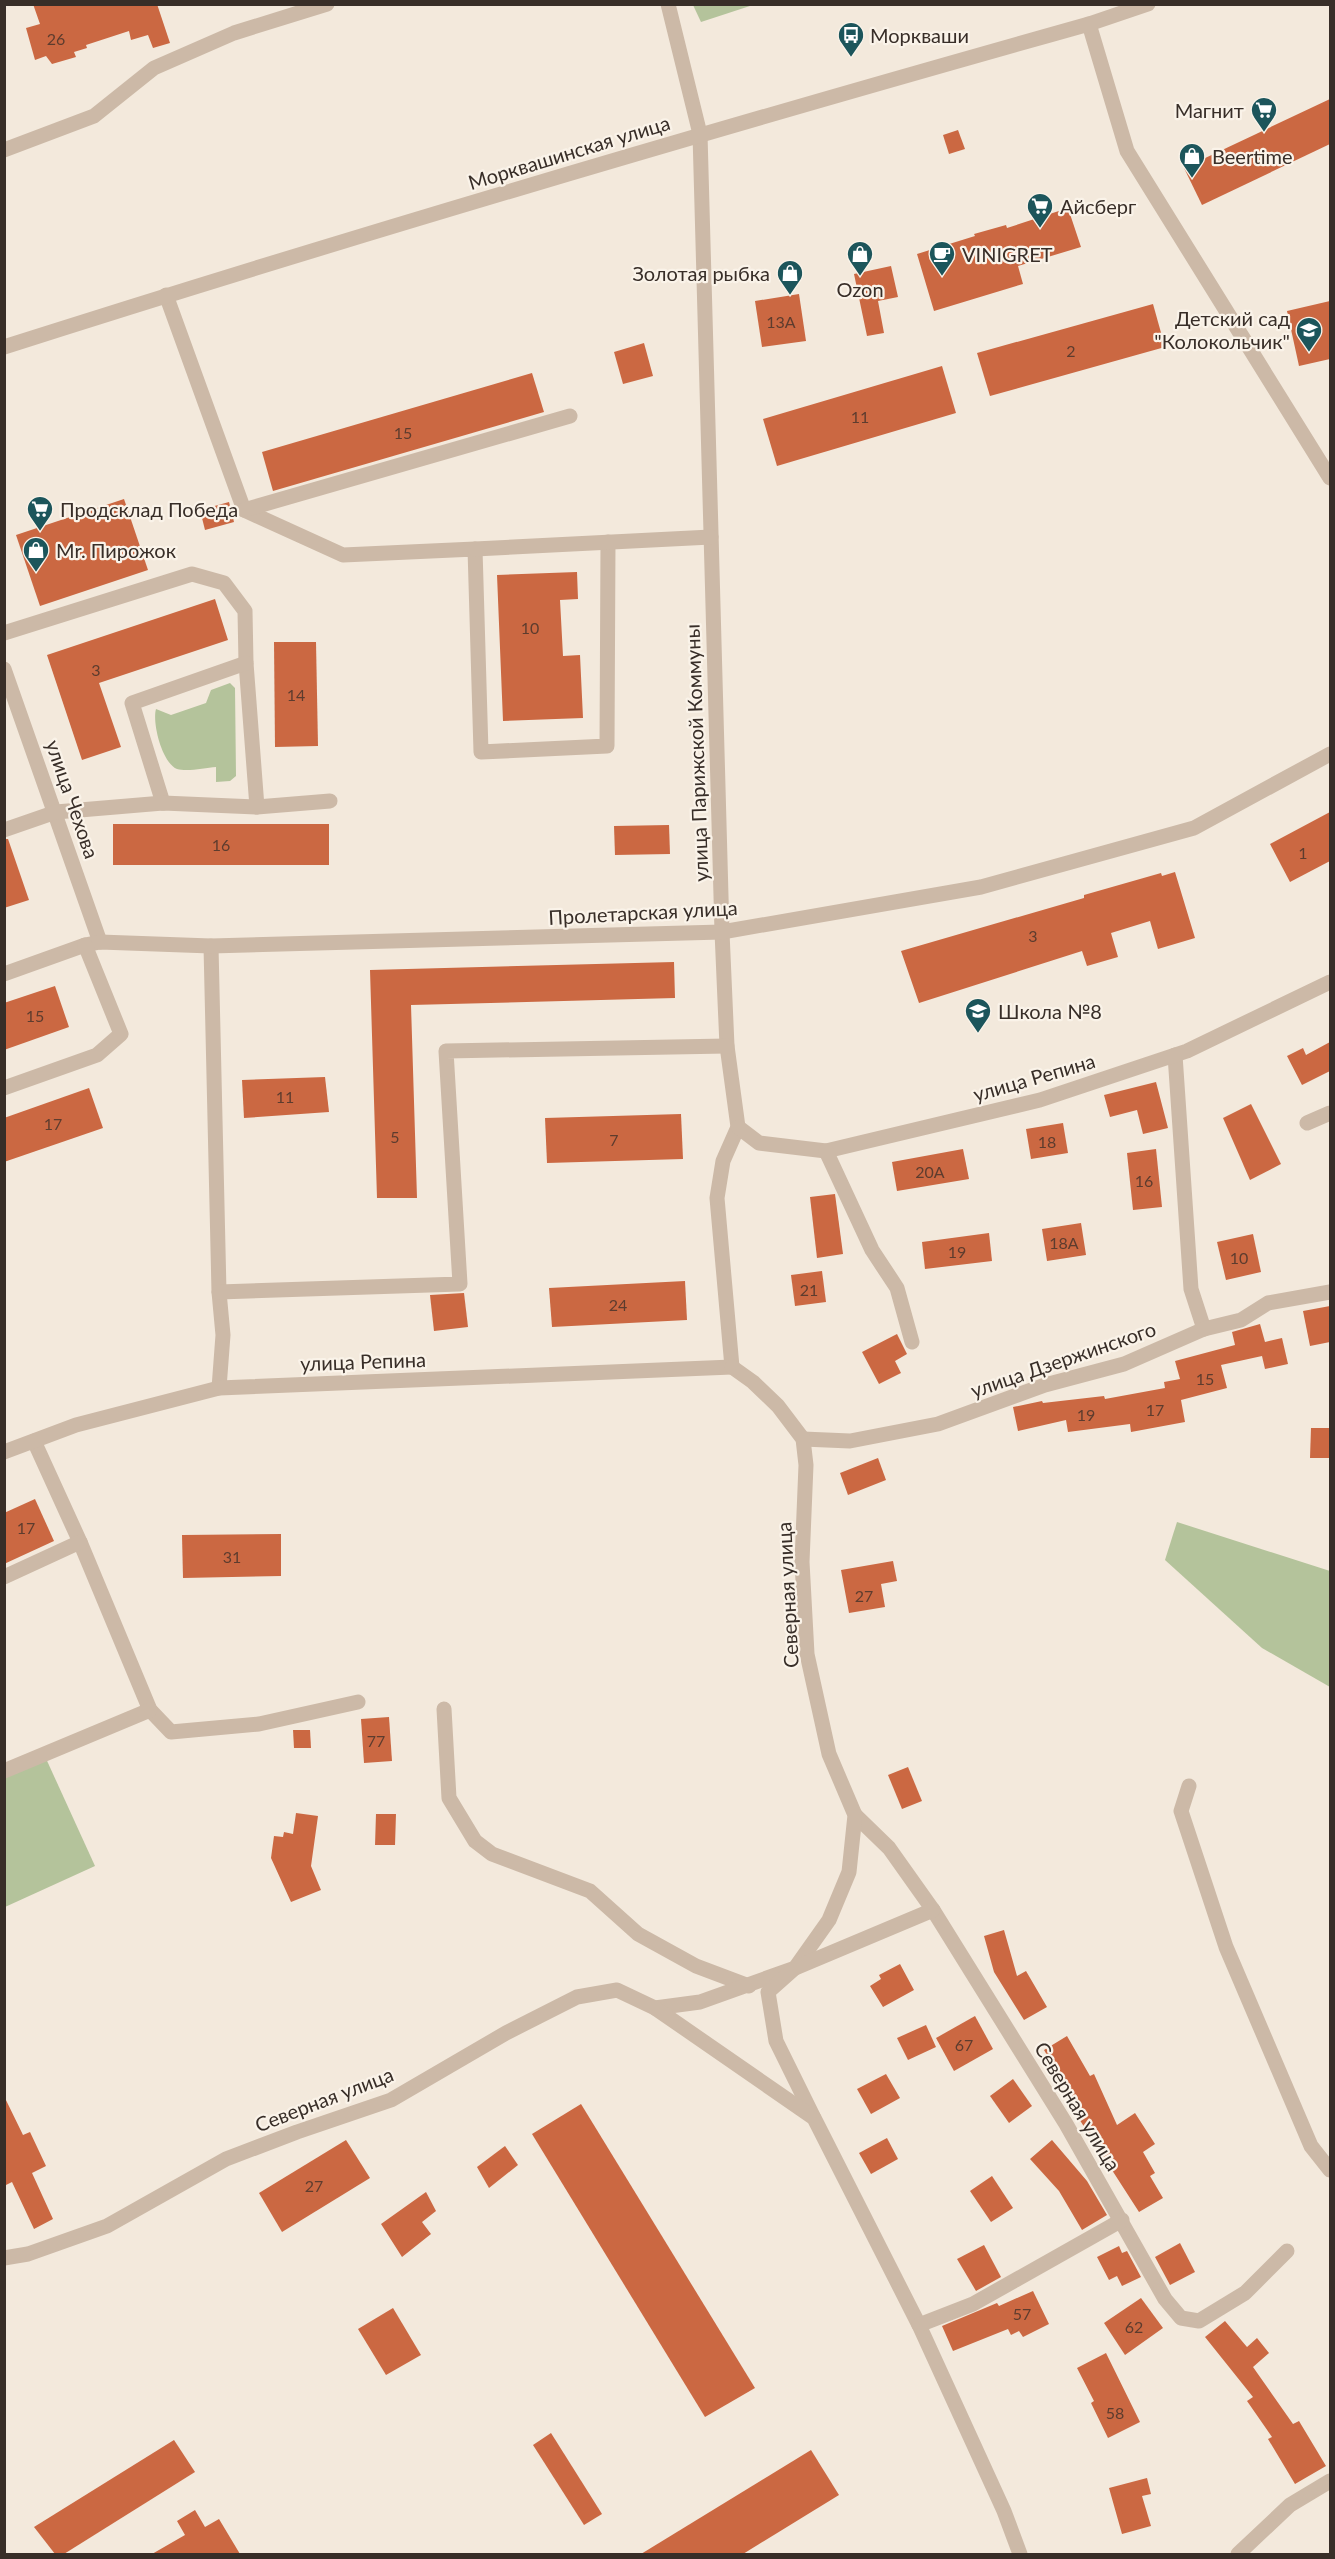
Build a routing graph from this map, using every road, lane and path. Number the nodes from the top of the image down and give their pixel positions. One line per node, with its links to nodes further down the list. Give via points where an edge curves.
1 (327, 4): 6 (street, via 234,33 154,69 94,116)
2 (668, 4): 5 (street, улица Парижской Коммуны)
3 (1148, 4): 4 (street, Морквашинская улица)
4 (1089, 24): 5 (street, Морквашинская улица); 10 (street, via 1127,151)
5 (700, 134): 7 (street, Морквашинская улица); 12 (street, улица Парижской Коммуны)
6 (4, 150)
7 (166, 295): 8 (street, Морквашинская улица); 11 (street)
8 (4, 347)
9 (570, 416): 11 (street)
10 (1330, 478)
11 (244, 510): 14 (street, via 342,555)
12 (711, 537): 13 (street); 24 (street, улица Парижской Коммуны)
13 (608, 542): 14 (street); 14 (street, via 607,746 481,752)
14 (475, 549)
15 (4, 633): 16 (street, via 192,574 224,583 245,611)
16 (246, 663): 20 (street, via 132,703); 21 (street)
17 (4, 669): 22 (street, улица Чехова)
18 (1330, 754): 24 (street, Пролетарская улица, via 1194,828 981,887)
19 (330, 801): 21 (street)
20 (163, 803): 21 (street); 22 (street)
21 (257, 807)
22 (56, 812): 23 (street); 25 (street, улица Чехова)
23 (4, 830)
24 (722, 932): 26 (street, Пролетарская улица); 29 (street, улица Парижской Коммуны)
25 (92, 944): 26 (street, Пролетарская улица); 27 (street, Пролетарская улица); 31 (street, улица Чехова, via 121,1034 97,1055)
26 (211, 946): 36 (street)
27 (4, 974)
28 (1330, 982): 30 (street, улица Репина)
29 (728, 1046): 34 (street, улица Парижской Коммуны); 36 (street, via 446,1051 460,1284)
30 (1175, 1055): 35 (street, улица Репина, via 1040,1100); 38 (street, via 1191,1289)
31 (4, 1088)
32 (1330, 1113): 33 (street)
33 (1307, 1123)
34 (738, 1127): 35 (street, улица Репина, via 759,1143); 40 (street, via 723,1161 717,1198)
35 (826, 1151): 39 (street, via 872,1250 897,1288)
36 (219, 1292): 41 (street, via 223,1335)
37 (1330, 1292): 38 (street, улица Дзержинского, via 1268,1303 1241,1320)
38 (1204, 1329): 42 (street, улица Дзержинского, via 1124,1364 1045,1385 938,1424 850,1441)
39 (912, 1342)
40 (732, 1367): 41 (street, улица Репина); 42 (street, via 778,1406)
41 (219, 1388): 43 (street, улица Репина)
42 (802, 1439): 52 (street, Северная улица, via 806,1465 802,1562 807,1654 829,1754)
43 (33, 1440): 44 (street, улица Репина); 45 (street)
44 (4, 1452)
45 (80, 1542): 46 (street); 49 (street)
46 (4, 1577)
47 (358, 1702): 49 (street, via 259,1724 171,1732)
48 (444, 1708): 55 (street, via 448,1798 475,1841 492,1854 590,1891 638,1934 696,1966)
49 (150, 1710): 50 (street)
50 (4, 1771)
51 (1189, 1785): 58 (street, via 1181,1811 1226,1947 1311,2146)
52 (855, 1815): 53 (street, Северная улица, via 889,1848); 54 (street, Северная улица, via 849,1872 830,1920)
53 (933, 1910): 54 (street); 59 (street, Северная улица)
54 (795, 1968): 55 (street); 57 (street, via 768,1992 771,2016 776,2041)
55 (748, 1986): 56 (street, via 700,2002)
56 (655, 2008): 57 (street, Северная улица); 61 (street, Северная улица, via 617,1990 577,1997 506,2032 391,2100 226,2159 107,2226 28,2254)
57 (814, 2118): 62 (street, Северная улица)
58 (1330, 2170)
59 (1122, 2220): 60 (street, Северная улица, via 1165,2299 1181,2318 1199,2321 1245,2293); 62 (street, via 973,2304)
60 (1287, 2251)
61 (4, 2258)
62 (919, 2325): 64 (street, Северная улица)
63 (1330, 2481): 65 (street, via 1290,2505)
64 (1020, 2554)
65 (1238, 2554)

